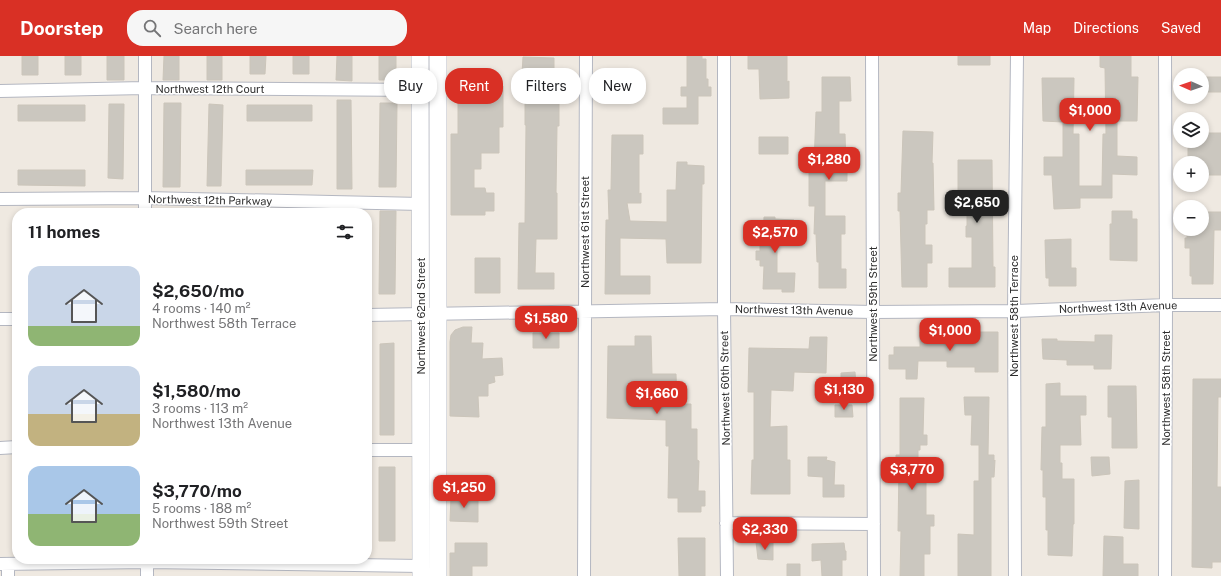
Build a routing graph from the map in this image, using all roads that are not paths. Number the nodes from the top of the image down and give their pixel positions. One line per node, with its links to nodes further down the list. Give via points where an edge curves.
1 (145, 56): 10 (street)
2 (420, 56): 9 (main road, Northwest 62nd Street)
3 (438, 56): 24 (main road, Northwest 62nd Street)
4 (586, 56): 21 (street, Northwest 61st Street)
5 (724, 56): 20 (street, Northwest 60th Street)
6 (872, 56): 23 (street, Northwest 59th Street)
7 (1016, 56): 22 (street, Northwest 58th Terrace)
8 (1165, 56): 18 (street, Northwest 58th Street)
9 (420, 68)
10 (144, 88): 11 (street, Northwest 12th Court); 12 (street, Northwest 12th Court); 14 (street)
11 (384, 90)
12 (0, 91)
13 (420, 104): 16 (main road, Northwest 62nd Street)
14 (145, 198): 15 (street, Northwest 12th Parkway); 16 (street, Northwest 12th Parkway); 17 (street)
15 (0, 199)
16 (421, 204): 25 (main road, Northwest 62nd Street)
17 (145, 208)
18 (1166, 305): 19 (street, Northwest 13th Avenue); 22 (street, Northwest 13th Avenue); 46 (street, Northwest 58th Street)
19 (1221, 305)
20 (724, 309): 21 (street, Northwest 13th Avenue); 23 (street, Northwest 13th Avenue); 33 (street, Northwest 60th Street)
21 (584, 311): 24 (street, Northwest 13th Avenue); 42 (street, Northwest 61st Street)
22 (1014, 311): 23 (street, Northwest 13th Avenue); 45 (street, Northwest 58th Terrace)
23 (873, 312): 34 (street, Northwest 59th Street)
24 (438, 313): 25 (street, Northwest 13th Avenue); 41 (main road, Northwest 62nd Street)
25 (421, 314): 26 (street, Northwest 13th Avenue); 32 (main road, Northwest 62nd Street)
26 (372, 315)
27 (0, 319): 28 (street)
28 (12, 319)
29 (0, 448): 30 (street)
30 (12, 448)
31 (372, 450): 32 (street)
32 (421, 450): 38 (main road, Northwest 62nd Street)
33 (726, 523): 34 (street); 43 (street, Northwest 60th Street)
34 (874, 524): 44 (street, Northwest 59th Street)
35 (4, 564): 39 (street)
36 (147, 564): 40 (street)
37 (247, 564): 38 (street)
38 (421, 571)
39 (8, 576)
40 (148, 576)
41 (438, 576)
42 (584, 576)
43 (727, 576)
44 (874, 576)
45 (1015, 576)
46 (1165, 576)

